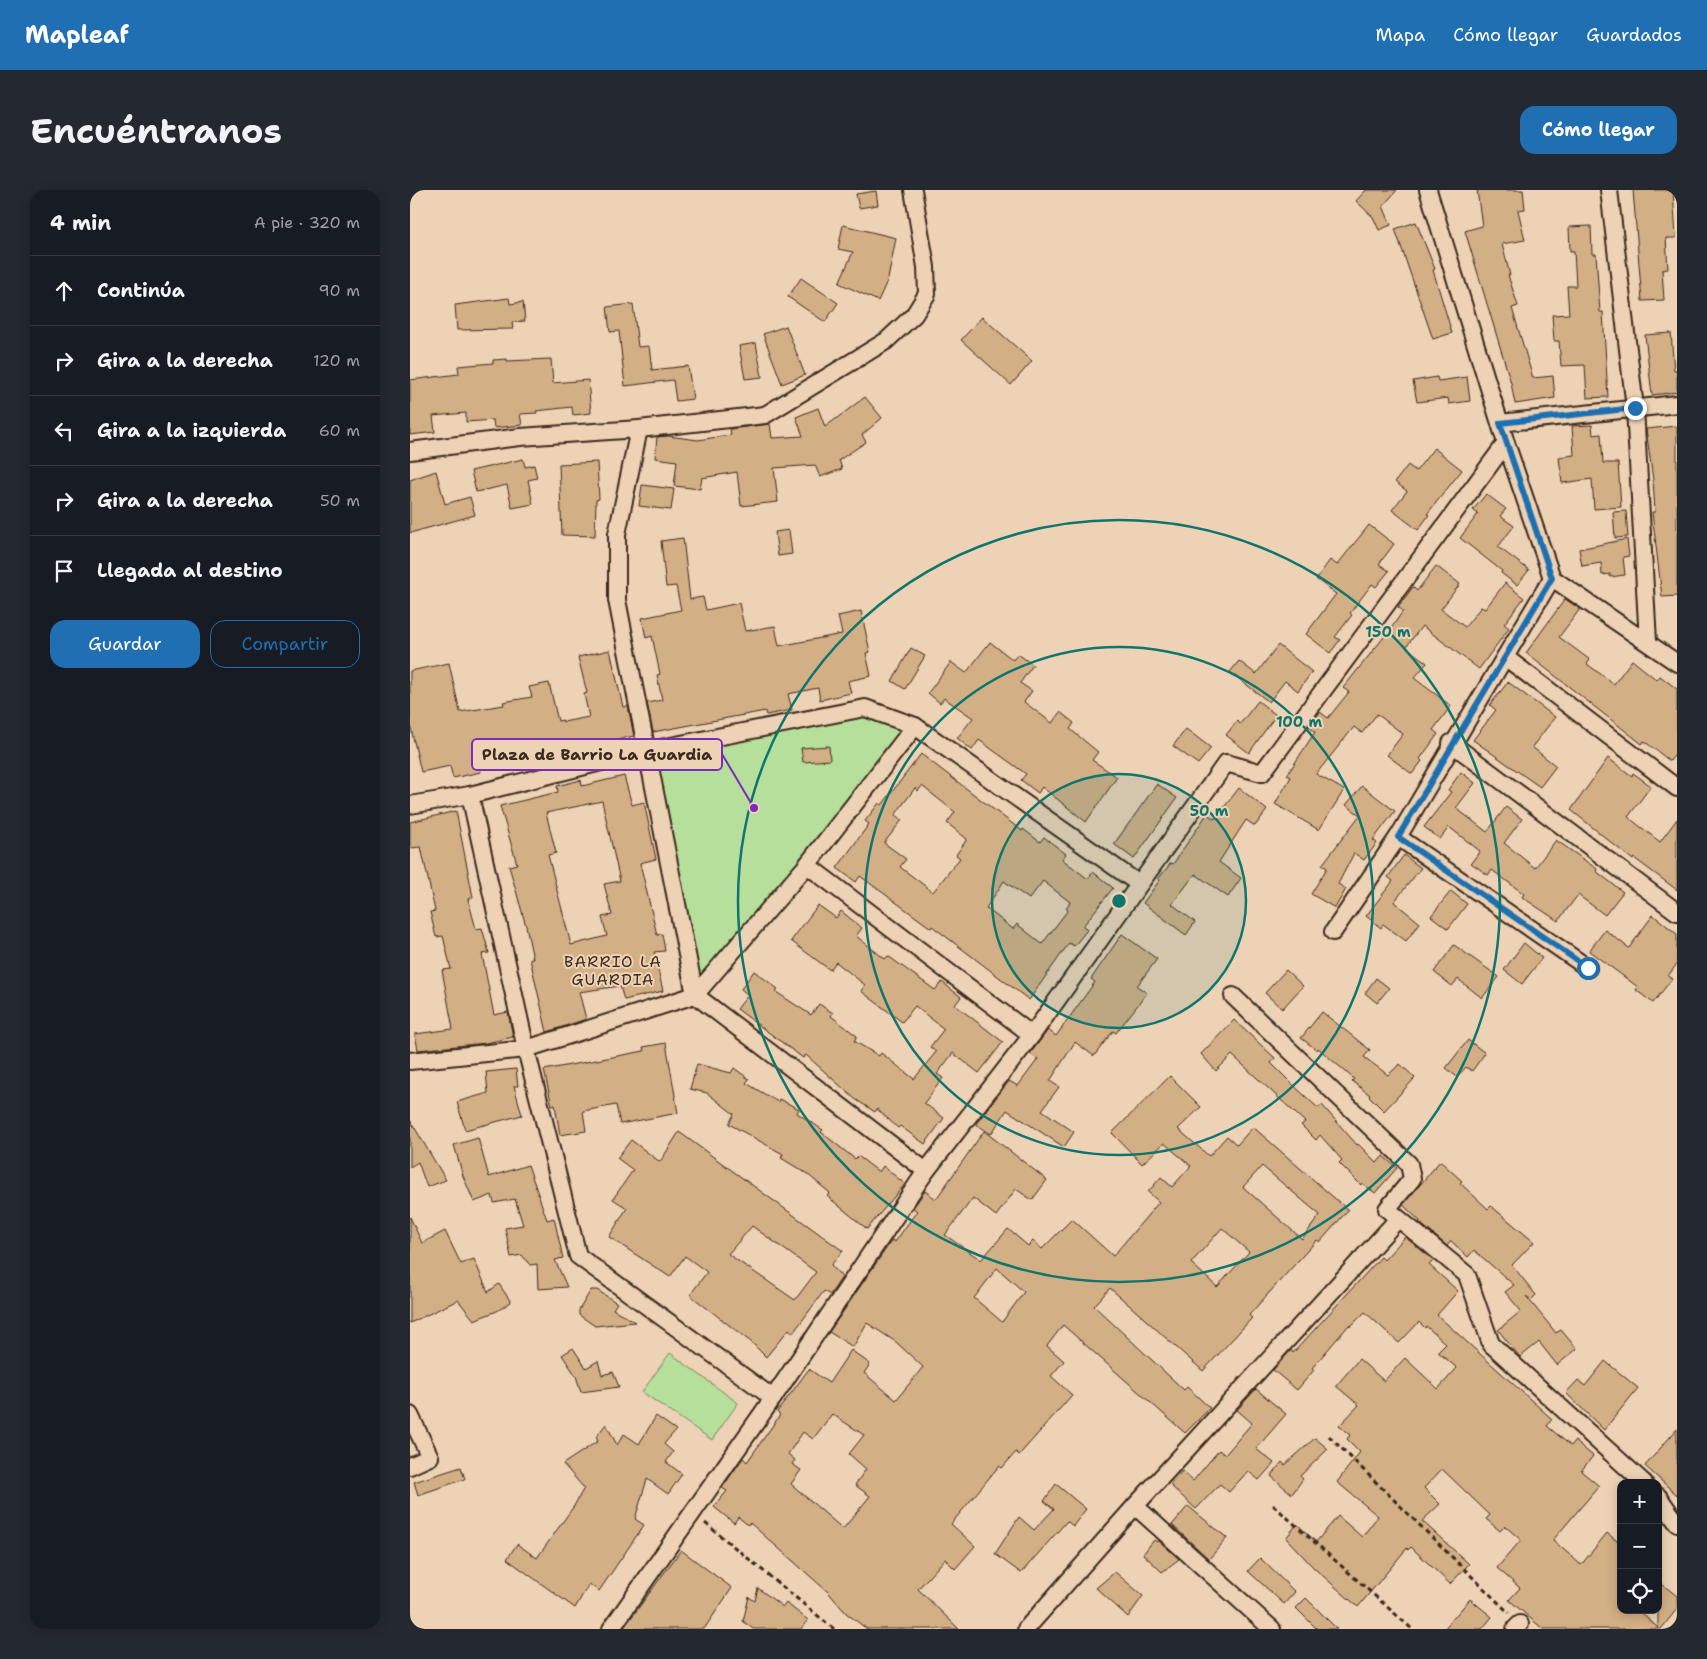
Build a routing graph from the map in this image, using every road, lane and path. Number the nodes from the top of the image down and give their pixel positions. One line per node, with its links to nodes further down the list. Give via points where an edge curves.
1 (913, 190): 7 (street, via 926,267 927,294 914,315 886,341 765,415)
2 (1428, 190): 6 (street)
3 (1609, 190): 5 (street)
4 (1677, 404): 5 (street)
5 (1635, 408): 6 (street); 11 (street)
6 (1500, 423): 8 (street)
7 (639, 429): 9 (street, via 520,437); 16 (street, via 617,534 617,600)
8 (1506, 444): 10 (street); 22 (street, via 1262,773 1226,763)
9 (410, 451)
10 (1552, 578): 11 (street); 12 (street)
11 (1648, 642): 13 (street)
12 (1505, 657): 15 (street); 17 (street)
13 (1677, 663)
14 (915, 726): 16 (street, via 865,708); 21 (street); 22 (street)
15 (1451, 743): 20 (street); 23 (street)
16 (645, 751): 18 (street); 26 (street)
17 (1677, 788)
18 (470, 795): 19 (street); 29 (street)
19 (410, 805)
20 (1398, 837): 24 (street); 25 (street)
21 (806, 865): 26 (street); 28 (street)
22 (1139, 884): 28 (street)
23 (1677, 912)
24 (1333, 932)
25 (1588, 968)
26 (695, 995): 29 (street); 31 (street)
27 (1233, 996): 32 (street, via 1409,1164 1412,1180 1387,1209)
28 (1032, 1035): 31 (street)
29 (526, 1049): 30 (street); 33 (street, via 578,1256)
30 (410, 1062)
31 (926, 1171): 33 (street)
32 (1398, 1219): 37 (street, via 1467,1275 1491,1344); 40 (street)
33 (773, 1398): 41 (street)
34 (410, 1415): 36 (street, via 430,1457)
35 (1329, 1436): 43 (path)
36 (410, 1466)
37 (1640, 1479)
38 (1662, 1502): 42 (street)
39 (1273, 1505): 48 (path)
40 (1134, 1506): 46 (street); 47 (street)
41 (693, 1512): 44 (street); 45 (path)
42 (1677, 1523)
43 (1518, 1626)
44 (611, 1629)
45 (834, 1629)
46 (1026, 1629)
47 (1272, 1629)
48 (1412, 1629)

